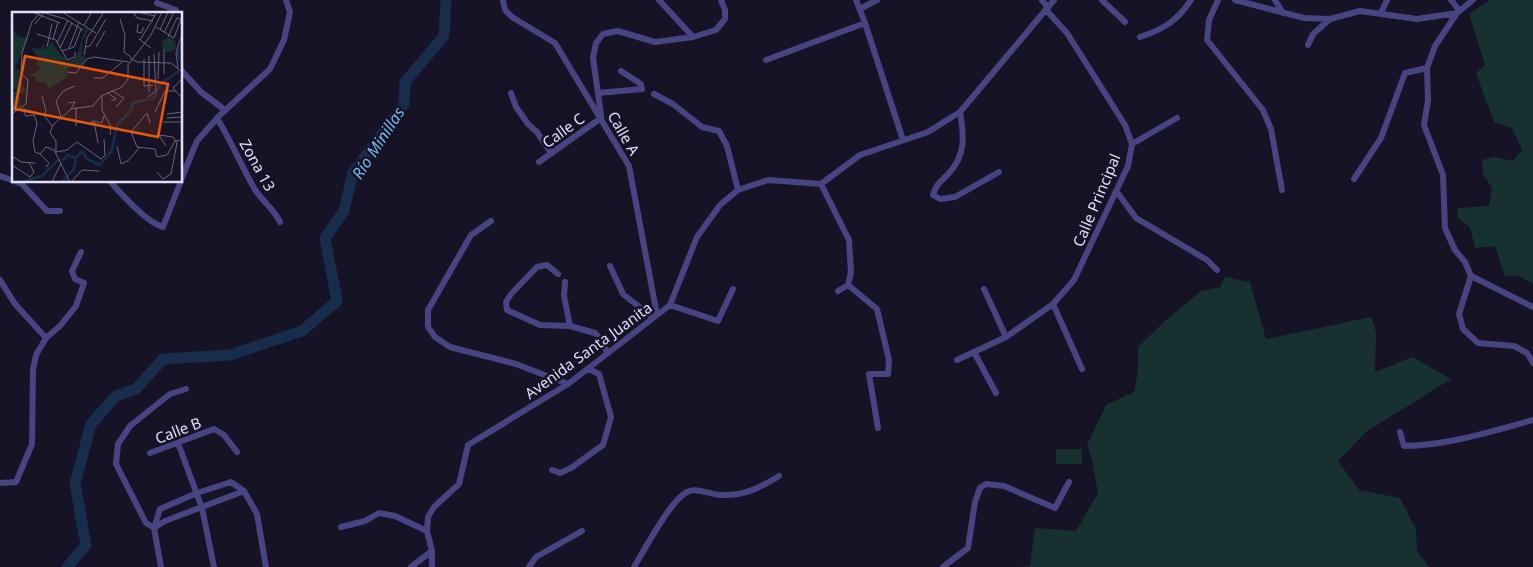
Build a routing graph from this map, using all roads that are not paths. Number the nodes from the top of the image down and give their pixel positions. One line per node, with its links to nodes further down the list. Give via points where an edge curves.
1 (286, 0): 37 (street, via 290,12 284,40 270,69)
2 (503, 0): 40 (street, Calle A, via 505,10 512,17 555,43)
3 (660, 0): 27 (street)
4 (721, 0): 27 (street, via 726,10 725,19 716,30)
5 (856, 0): 18 (street)
6 (877, 0): 18 (street)
7 (1042, 0): 19 (street, Calle Principal)
8 (1054, 0): 19 (street)
9 (1102, 0): 26 (street)
10 (1191, 0): 28 (street, via 1182,14 1159,31)
11 (1218, 0): 56 (street, via 1209,20 1207,40 1263,110)
12 (1235, 0): 22 (street)
13 (1275, 0): 22 (street)
14 (1387, 0): 23 (street)
15 (1451, 0): 21 (street)
16 (1473, 0): 21 (street)
17 (157, 3): 20 (street)
18 (860, 8): 25 (street)
19 (1047, 9): 38 (street); 43 (street, Calle Principal, via 1067,33 1125,126)
20 (176, 12)
21 (1458, 12): 23 (street, via 1417,20); 31 (street, via 1435,46)
22 (1283, 13): 24 (street)
23 (1381, 13): 24 (street, via 1360,11)
24 (1330, 19): 29 (street, via 1313,34)
25 (865, 22): 30 (street); 42 (street)
26 (1125, 22)
27 (693, 37): 35 (street, via 655,42 618,31 603,34 596,43 593,58)
28 (1140, 37)
29 (1308, 45)
30 (766, 60)
31 (1427, 68): 49 (street, via 1405,73 1381,138); 65 (street, via 1428,100 1424,125 1443,175 1445,228)
32 (182, 71): 37 (street, via 201,92)
33 (620, 71): 35 (street, via 641,84 642,89)
34 (511, 93): 44 (street, via 516,107)
35 (598, 93): 40 (street)
36 (654, 94): 55 (street, via 673,104 702,127 719,131 727,146)
37 (225, 110): 39 (street)
38 (960, 112): 42 (street, via 928,132); 46 (street, via 964,133 962,154 951,172 935,187 933,195 940,199 955,198)
39 (217, 118): 48 (street, via 197,141); 60 (street, Zona 13, via 255,189)
40 (601, 118): 44 (street, Calle C); 75 (street, Calle A, via 629,166)
41 (1177, 118): 43 (street)
42 (903, 140): 54 (street, via 860,156)
43 (1132, 144): 57 (street, Calle Principal, via 1128,166)
44 (551, 153): 45 (street, Calle C)
45 (539, 162)
46 (998, 172)
47 (0, 176): 50 (street)
48 (182, 178)
49 (1354, 179)
50 (12, 180)
51 (17, 182): 58 (street, via 47,211)
52 (111, 182): 53 (street, via 154,224 163,227)
53 (181, 182)
54 (821, 184): 55 (street, Avenida Santa Juanita, via 768,180); 68 (street, via 849,240 851,272)
55 (738, 190): 73 (street, Avenida Santa Juanita, via 720,205 698,237)
56 (1282, 190)
57 (1117, 192): 63 (street, via 1136,218 1208,260); 72 (street, Calle Principal, via 1074,280)
58 (60, 211)
59 (490, 221): 85 (street, via 471,235 428,310 428,327 435,337 450,347 516,364)
60 (280, 222)
61 (82, 252): 78 (street, via 72,271 75,279 84,283 76,306)
62 (610, 266): 75 (street, via 623,294)
63 (1217, 270)
64 (558, 274): 76 (street, via 548,264 537,267 506,302 508,310 540,325)
65 (1471, 276): 74 (street); 82 (street, via 1460,314 1463,329 1478,343 1514,346 1526,353)
66 (0, 280): 78 (street, via 15,304)
67 (565, 282): 76 (street, via 564,296)
68 (848, 285): 71 (street); 89 (street, via 877,309 889,360 888,374 869,374)
69 (733, 289): 73 (street, via 718,322)
70 (984, 289): 77 (street)
71 (838, 292)
72 (1053, 304): 77 (street, Calle Principal); 84 (street)
73 (670, 305): 75 (street, Avenida Santa Juanita)
74 (1533, 307)
75 (655, 317): 79 (street, Avenida Santa Juanita)
76 (570, 326): 79 (street, via 595,333)
77 (1006, 337): 80 (street, Calle Principal)
78 (46, 338): 97 (street, via 36,355 33,370 32,444 16,482)
79 (607, 352): 83 (street, Avenida Santa Juanita)
80 (974, 352): 81 (street, Calle Principal); 87 (street)
81 (957, 360)
82 (1533, 363)
83 (588, 368): 85 (street, Avenida Santa Juanita); 94 (street, via 599,374 611,417 603,445 571,468 560,472)
84 (1082, 369)
85 (568, 384): 103 (street, Avenida Santa Juanita, via 468,446 459,484 434,507 428,517)
86 (186, 389): 102 (street, via 170,394 130,426 118,444 116,464 146,523)
87 (996, 393)
88 (1533, 420): 90 (street, via 1470,438 1421,445 1404,446)
89 (878, 428)
90 (1400, 432)
91 (178, 443): 92 (street, Calle B, via 214,429 224,435); 93 (street, Calle B); 99 (street)
92 (237, 452)
93 (150, 454)
94 (552, 470)
95 (778, 476): 112 (street, via 759,488 740,494 720,495 694,490 686,493 671,507)
96 (1069, 482): 113 (street, via 1055,508 1004,486 986,484 980,488 968,548)
97 (0, 483)
98 (244, 491): 99 (street, via 232,482); 100 (street); 108 (street, via 257,514)
99 (197, 493): 100 (street); 102 (street, via 160,509)
100 (202, 508): 102 (street); 107 (street)
101 (341, 527): 103 (street, via 365,521 379,513 395,516)
102 (154, 528): 106 (street)
103 (427, 531): 105 (street, Avenida Santa Juanita)
104 (582, 531): 111 (street, via 536,557)
105 (432, 551): 109 (street); 110 (street, Avenida Santa Juanita)
106 (161, 567)
107 (214, 567)
108 (266, 567)
109 (411, 567)
110 (432, 567)
111 (529, 567)
112 (634, 567)
113 (943, 567)

